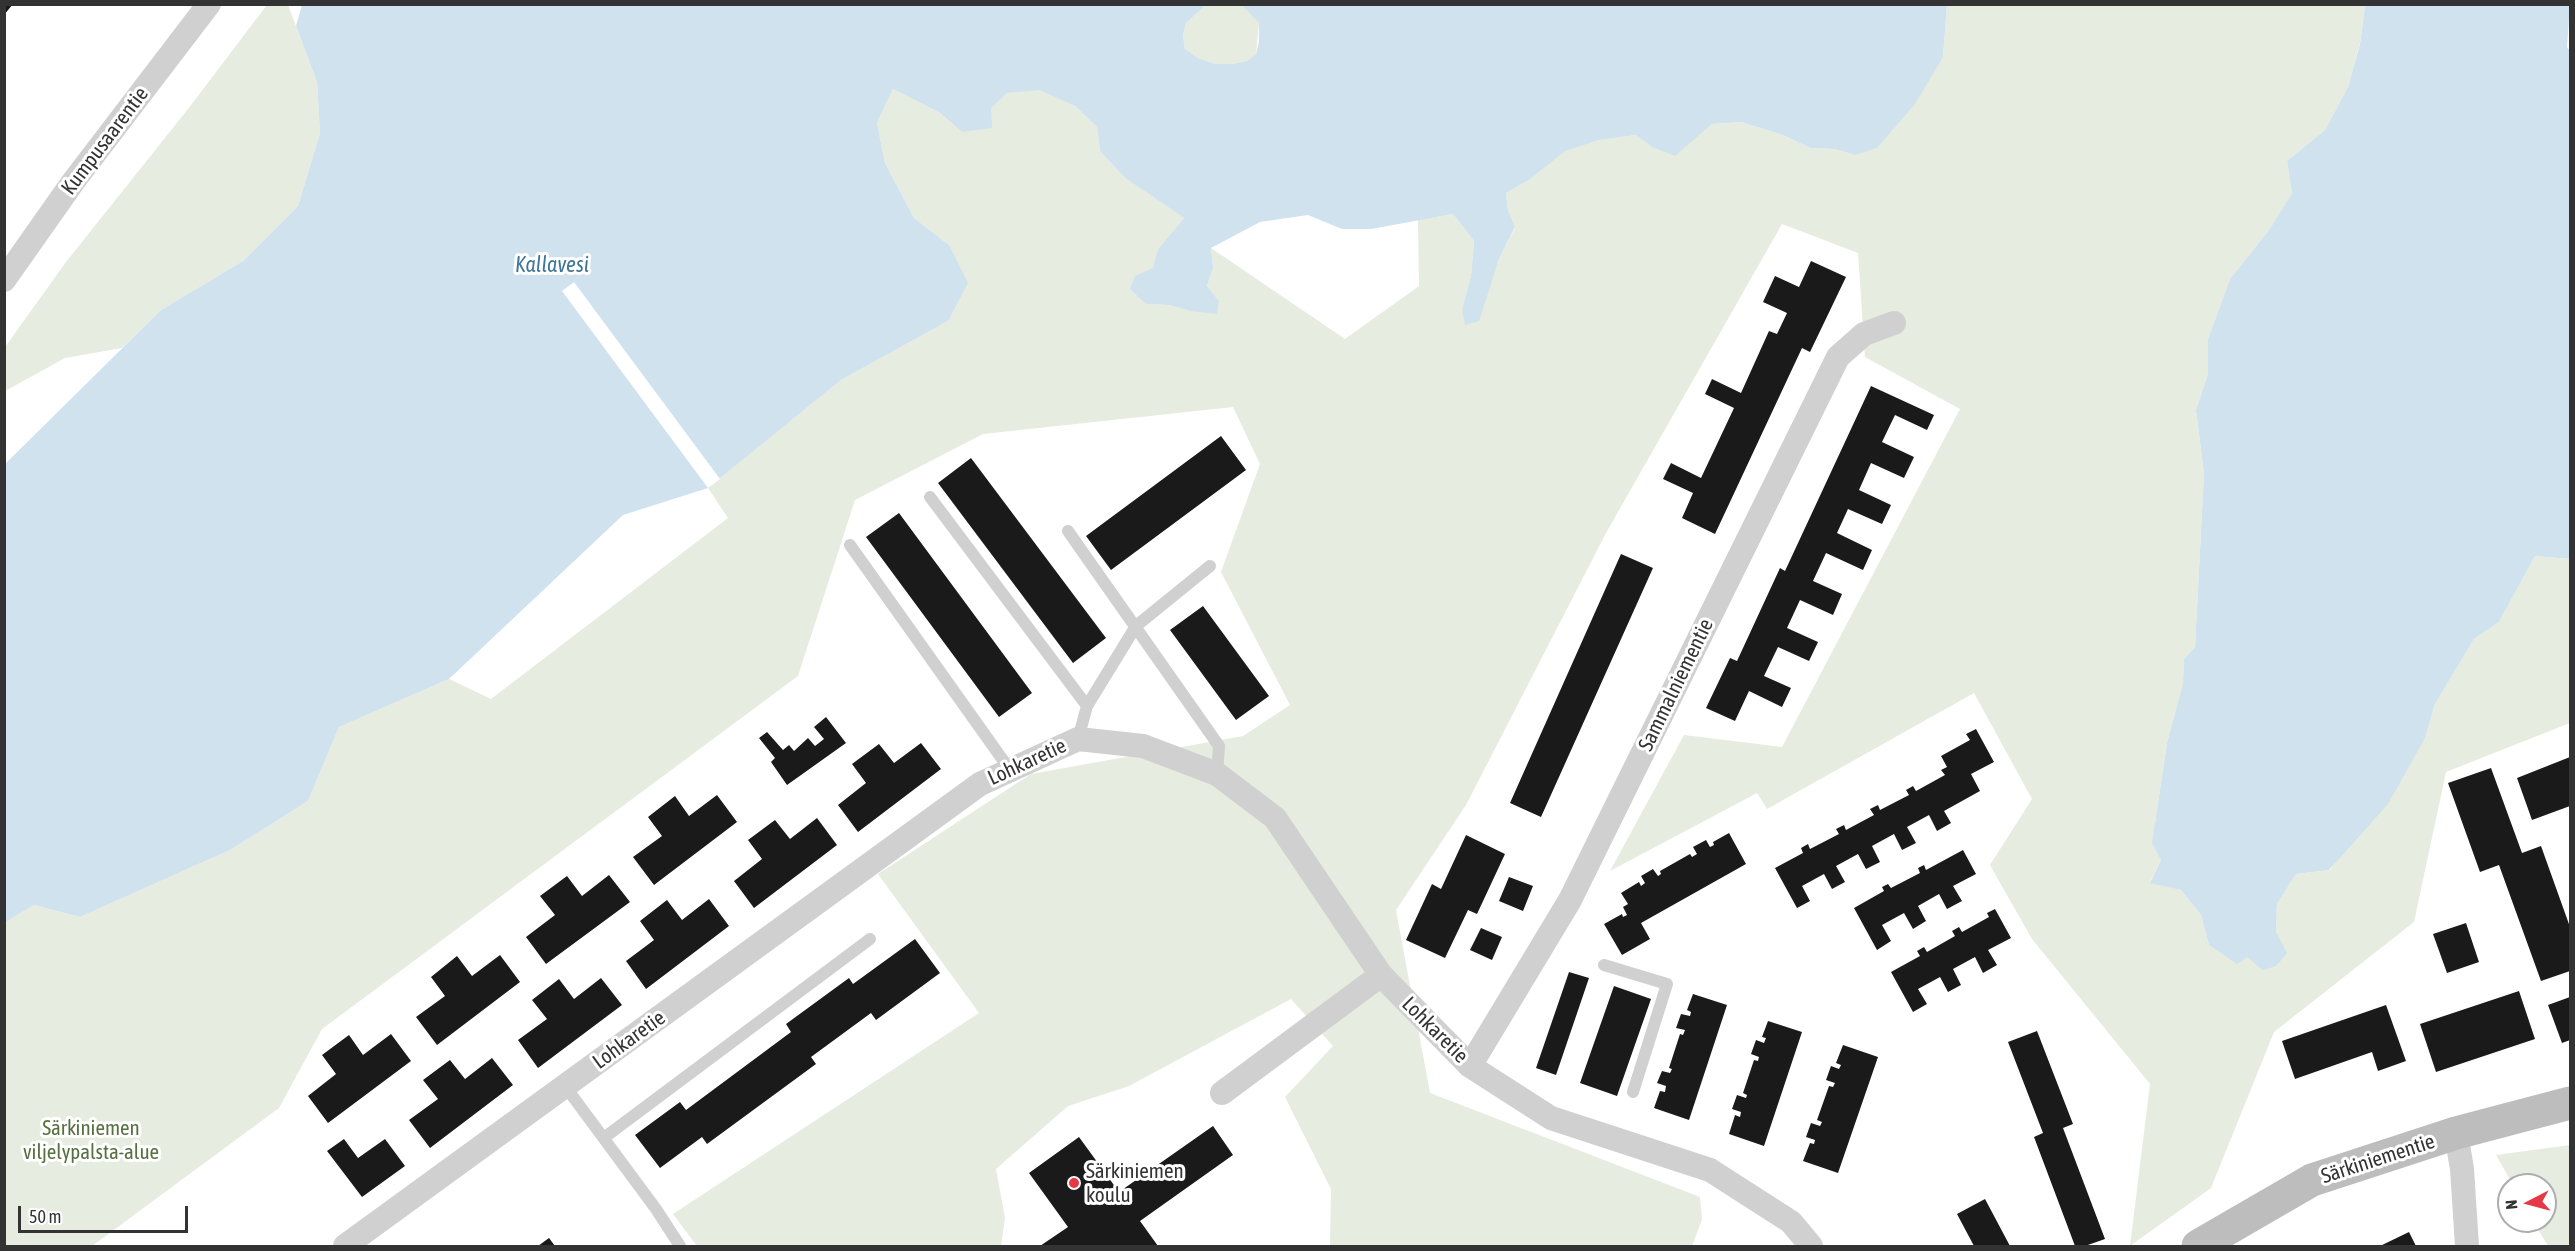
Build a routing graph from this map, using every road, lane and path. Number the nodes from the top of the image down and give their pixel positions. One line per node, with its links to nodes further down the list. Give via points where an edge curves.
1 (209, 4): 2 (street, Kumpusaarentie, via 73,182)
2 (4, 280)
3 (1894, 322): 16 (street, Sammalniementie, via 1864,334 1838,357 1570,900)
4 (930, 497): 9 (lane)
5 (1068, 531): 8 (lane)
6 (850, 545): 11 (lane)
7 (1210, 566): 8 (lane)
8 (1136, 626): 9 (lane); 12 (lane, via 1219,746)
9 (1087, 706): 10 (lane)
10 (1078, 739): 11 (street, Lohkaretie); 12 (street, Lohkaretie, via 1143,746)
11 (1010, 770): 17 (street, Lohkaretie, via 980,784)
12 (1217, 774): 15 (street, Lohkaretie, via 1275,818)
13 (870, 939): 22 (lane)
14 (1604, 965): 18 (lane, via 1667,984)
15 (1381, 975): 16 (street, Lohkaretie); 19 (street)
16 (1470, 1066): 26 (street, Lohkaretie, via 1551,1118 1710,1170 1791,1222)
17 (565, 1086): 22 (lane); 24 (street, Lohkaretie)
18 (1633, 1092)
19 (1222, 1094)
20 (2571, 1103): 21 (street, Särkiniementie)
21 (2456, 1133): 23 (street, Särkiniementie, via 2312,1180); 27 (street)
22 (605, 1137): 25 (lane)
23 (2204, 1245)
24 (345, 1246)
25 (680, 1246)
26 (1811, 1246)
27 (2467, 1246)

